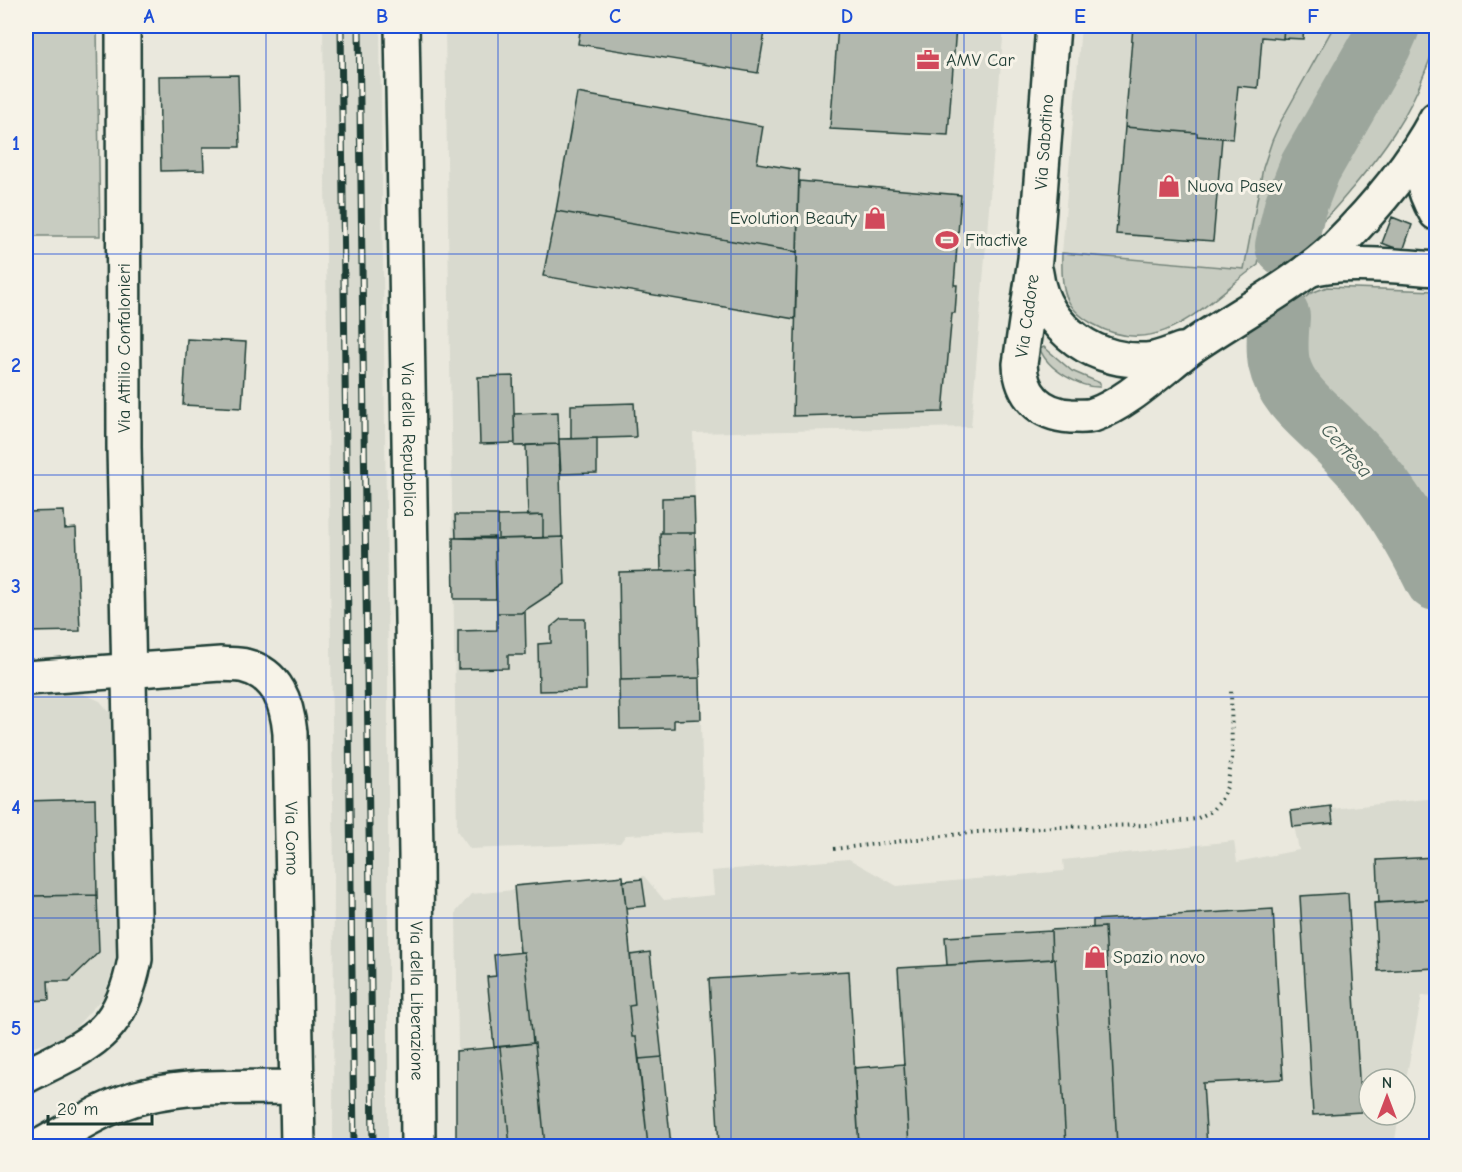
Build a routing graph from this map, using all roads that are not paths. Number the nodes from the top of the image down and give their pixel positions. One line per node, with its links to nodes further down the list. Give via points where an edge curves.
1 (123, 26): 10 (street, Via Attilio Confalonieri, via 124,447)
2 (402, 26): 12 (street, Via della Repubblica)
3 (1053, 26): 6 (street, Via Sabotino)
4 (1432, 127): 5 (street, Via Cadore, via 1422,148 1421,168 1426,193); 7 (street, Via Cadore, via 1402,172)
5 (1437, 213)
6 (1035, 259): 9 (street, Via Cadore, via 1037,283 1046,308 1080,343 1115,357 1135,359 1155,359); 9 (street, Via Cadore, via 1020,376 1027,393 1041,408 1067,416 1100,412 1127,397)
7 (1317, 266): 8 (street); 9 (street, Via Cadore)
8 (1437, 268)
9 (1196, 344)
10 (130, 670): 11 (street, Via Como); 13 (street, Via Attilio Confalonieri, via 135,959 130,983 121,1008 105,1030 87,1045); 14 (street, Via Como, via 244,665 263,674 279,691 288,710)
11 (26, 678)
12 (416, 855): 17 (street, Via della Liberazione)
13 (26, 1076)
14 (297, 1087): 15 (street, via 186,1089 142,1096 102,1112); 16 (street, Via Como)
15 (40, 1146)
16 (298, 1146)
17 (418, 1146)

